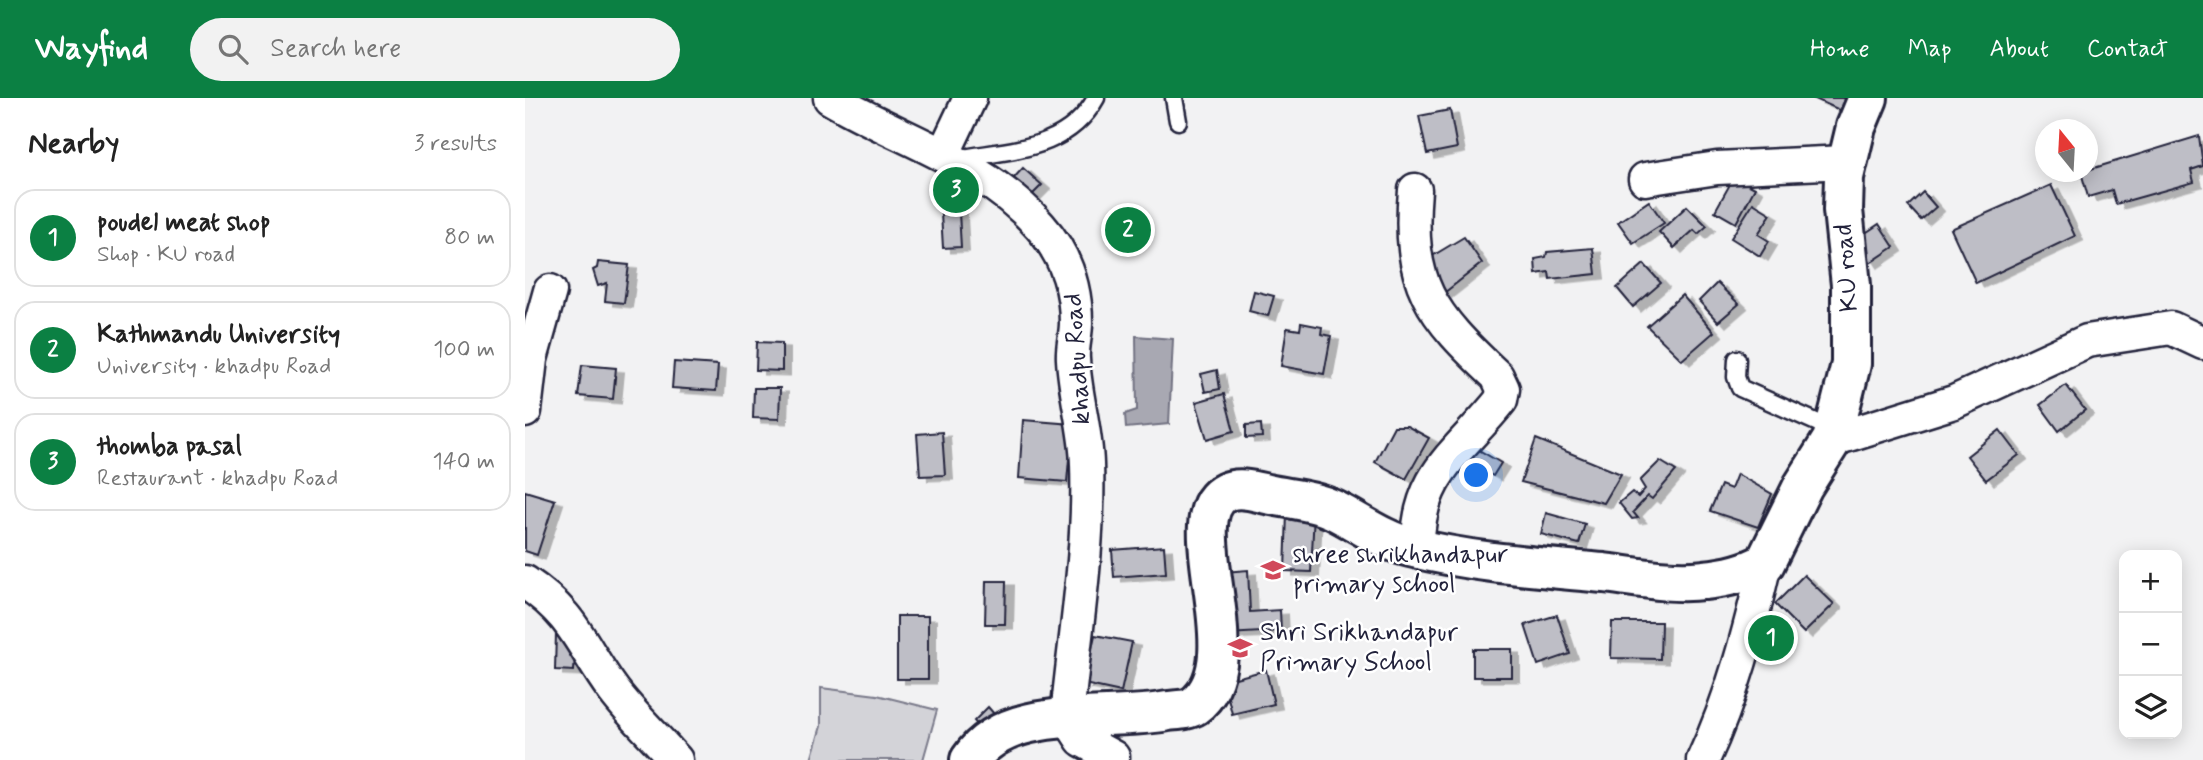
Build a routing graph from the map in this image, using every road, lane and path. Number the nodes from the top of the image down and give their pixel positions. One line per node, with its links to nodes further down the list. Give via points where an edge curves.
1 (829, 98): 7 (street, khadpu Road)
2 (969, 98): 7 (street)
3 (1096, 98): 7 (lane, via 1080,122 1059,137 1040,144)
4 (1174, 98): 6 (lane)
5 (1868, 98): 8 (street, KU road)
6 (1178, 121)
7 (949, 156): 19 (street, khadpu Road, via 996,187 1039,225 1063,261 1075,295 1072,356 1087,479)
8 (1846, 162): 9 (street, via 1717,168); 15 (street, KU road, via 1843,210 1851,285 1851,364)
9 (1645, 179)
10 (1415, 190): 16 (street, via 1413,244 1424,293 1438,315 1497,376 1503,389 1501,400 1431,483 1422,503)
11 (550, 291): 14 (street, via 531,359)
12 (2203, 343): 15 (street, via 2171,328 2087,341 1954,402)
13 (1737, 359): 15 (lane, via 1741,388)
14 (525, 411)
15 (1834, 435): 17 (street, KU road)
16 (1418, 549): 17 (street, via 1502,564 1684,581 1752,570); 19 (street, via 1319,504 1244,489 1228,491 1218,498 1209,527 1208,564 1219,633 1219,663 1211,684 1193,707 1145,716)
17 (1765, 563): 23 (street, via 1735,675)
18 (525, 582): 20 (street, via 570,620 614,691)
19 (1067, 717): 21 (street, via 1032,723 980,744); 22 (street, via 1082,740 1113,757)
20 (676, 760)
21 (970, 760)
22 (1103, 760)
23 (1703, 760)

